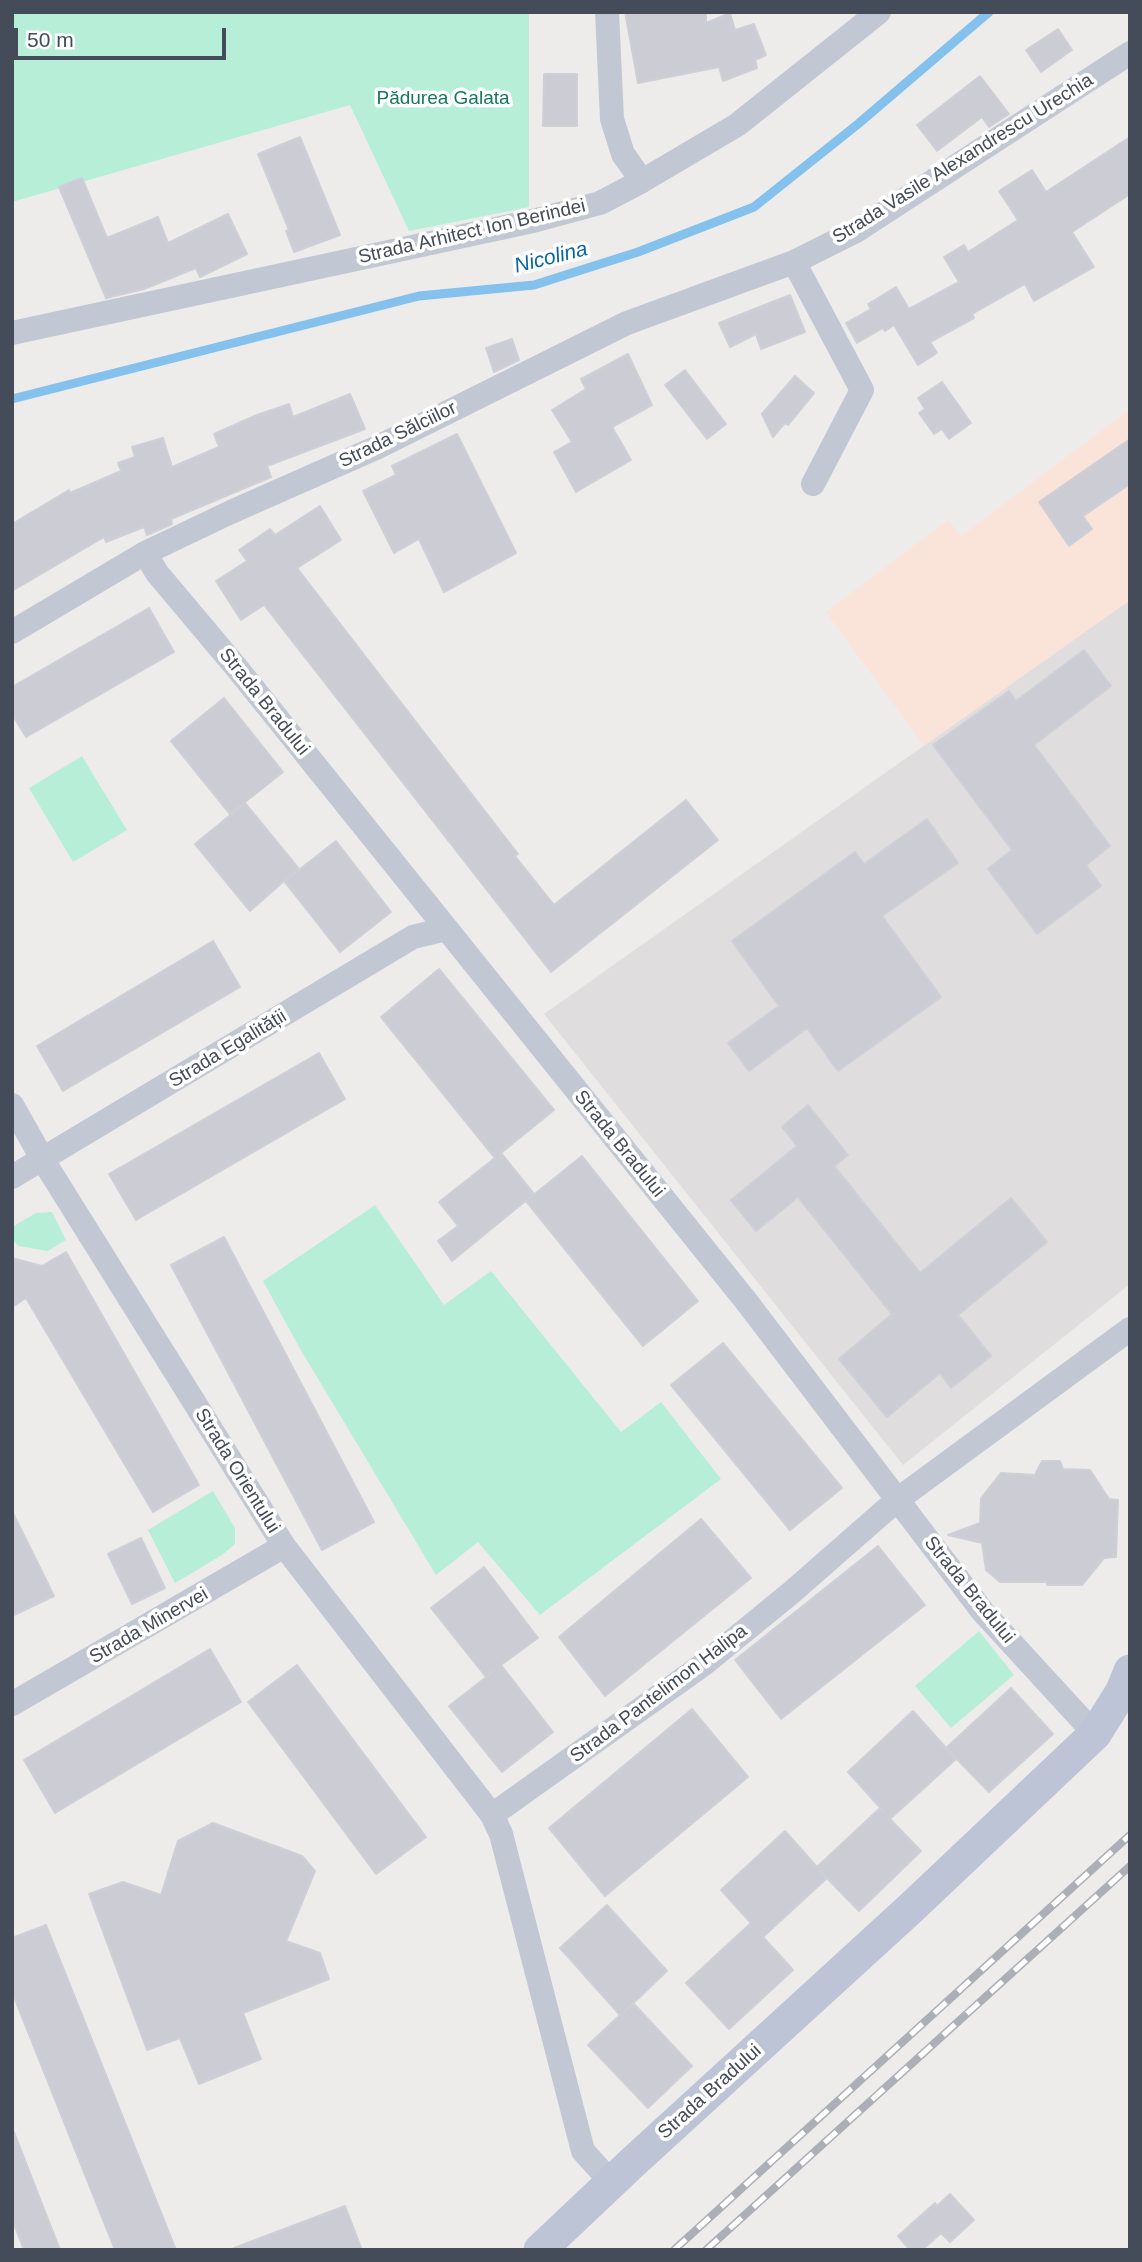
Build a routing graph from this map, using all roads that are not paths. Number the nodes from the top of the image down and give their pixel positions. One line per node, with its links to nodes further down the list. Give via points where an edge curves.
1 (607, 12): 4 (street, via 612,119 623,154)
2 (879, 12): 4 (street, Strada Arhitect Ion Berindei, via 737,125)
3 (1130, 52): 5 (street, Strada Vasile Alexandrescu Urechia, via 856,232)
4 (642, 181): 6 (street, Strada Arhitect Ion Berindei, via 600,203 533,221)
5 (794, 262): 7 (street, via 862,390); 8 (street, Strada Sălciilor, via 627,323 378,447)
6 (12, 333)
7 (813, 484)
8 (145, 553): 9 (street, Strada Sălciilor); 10 (street, Strada Bradului)
9 (12, 632)
10 (446, 929): 12 (street, Strada Egalității, via 413,937); 15 (street, Strada Bradului, via 746,1301)
11 (12, 1105): 12 (street, Strada Orientului)
12 (43, 1160): 13 (street, Strada Egalității); 16 (street, Strada Orientului)
13 (12, 1177)
14 (1130, 1329): 15 (street, Strada Pantelimon Halipa)
15 (897, 1500): 19 (street, Strada Bradului, via 983,1612); 20 (street, Strada Pantelimon Halipa, via 704,1664)
16 (284, 1546): 18 (street, Strada Minervei); 20 (street, Strada Orientului)
17 (1130, 1671): 19 (street, Strada Bradului)
18 (12, 1704)
19 (1095, 1734): 21 (street, Strada Bradului)
20 (492, 1815): 21 (street, via 501,1834 583,2151)
21 (611, 2182): 22 (street, Strada Bradului)
22 (540, 2250)

